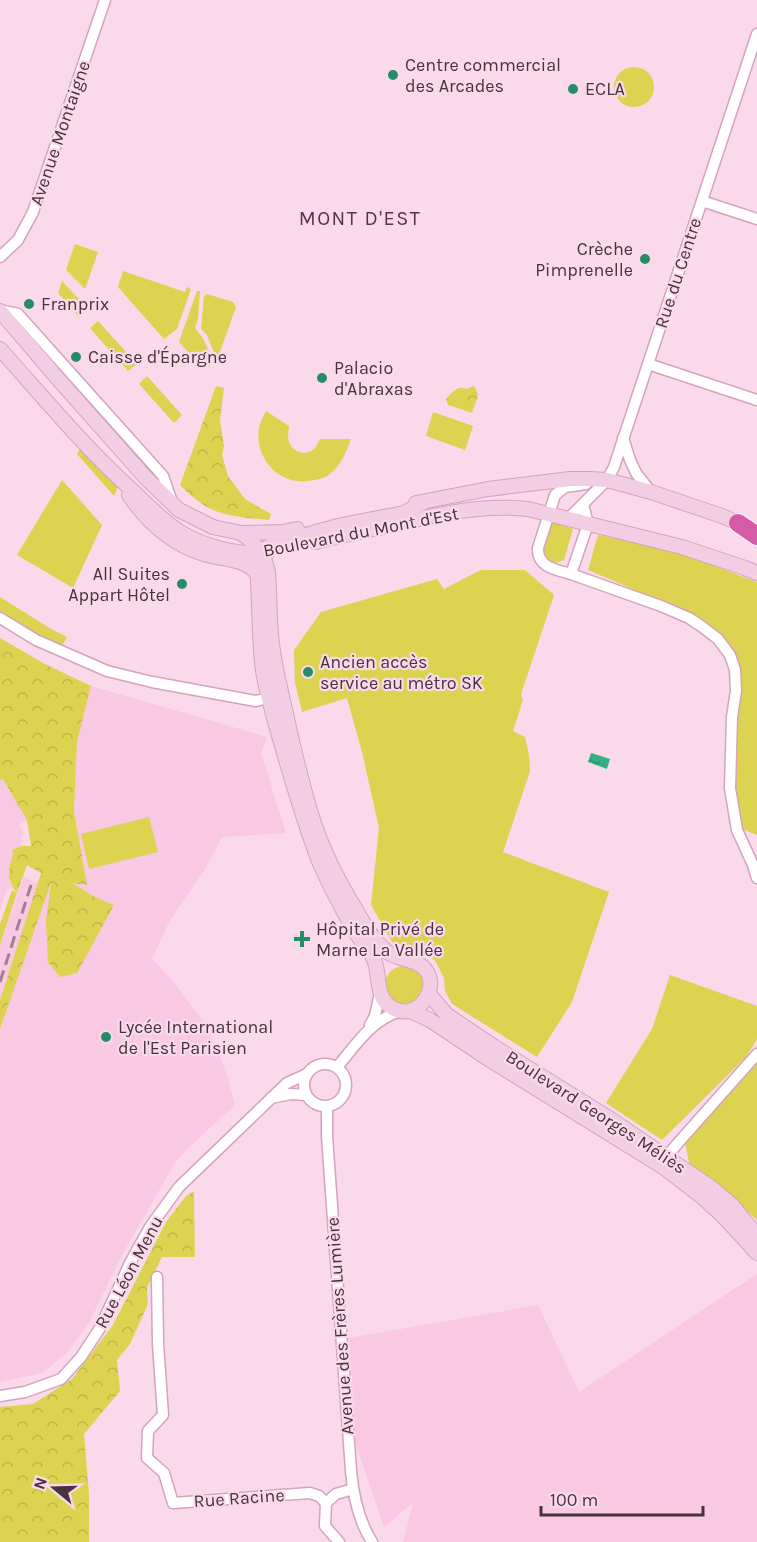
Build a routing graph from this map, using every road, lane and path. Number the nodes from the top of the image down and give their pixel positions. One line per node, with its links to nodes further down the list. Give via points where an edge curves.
1 (102, 1): 5 (street, Avenue Montaigne, via 33,212 18,240)
2 (757, 34): 3 (street, Rue du Centre)
3 (702, 201): 4 (street); 8 (street, Rue du Centre)
4 (757, 219)
5 (0, 257)
6 (0, 310): 22 (main road, Boulevard du Mont d'Est, via 173,505 213,527)
7 (0, 349): 11 (main road, Boulevard du Mont d'Est)
8 (648, 364): 9 (street); 10 (street, Rue du Centre)
9 (757, 400)
10 (623, 438): 12 (street, Rue du Centre); 14 (street, via 636,473)
11 (116, 476): 24 (main road, Boulevard du Mont d'Est, via 180,532 215,548); 26 (main road, via 140,512 167,536 202,554 237,561)
12 (607, 480): 13 (main road, Boulevard du Mont d'Est, via 570,479); 14 (main road, Boulevard du Mont d'Est); 16 (street, Rue du Centre); 17 (street, via 565,487 555,495)
13 (488, 489): 15 (main road, Boulevard du Mont d'Est); 18 (main road, via 475,498 433,508)
14 (651, 492): 21 (main road, Boulevard du Mont d'Est)
15 (424, 502): 22 (main road, Boulevard du Mont d'Est, via 283,532); 24 (main road, via 404,513 272,544)
16 (584, 504): 19 (street, Rue du Centre); 20 (street)
17 (549, 514): 18 (main road, Boulevard du Mont d'Est, via 490,507); 19 (main road, Boulevard du Mont d'Est); 27 (street, via 537,554 547,567)
18 (420, 519): 23 (main road, Boulevard du Mont d'Est)
19 (568, 519): 20 (main road, Boulevard du Mont d'Est)
20 (588, 524): 25 (main road, Boulevard du Mont d'Est, via 682,547); 27 (street)
21 (749, 527)
22 (241, 533): 24 (main road)
23 (278, 550): 24 (main road, Boulevard du Mont d'Est); 26 (main road)
24 (262, 554): 26 (main road, via 258,568)
25 (757, 573)
26 (263, 574): 29 (main road); 30 (main road)
27 (571, 574): 32 (street, via 689,618 718,639 730,655 736,691 730,788 737,830)
28 (0, 618): 29 (street, via 36,640 107,671 256,701)
29 (264, 699): 30 (main road, via 274,697); 31 (main road)
30 (286, 713): 31 (main road)
31 (283, 730): 33 (main road, via 314,823 339,882 360,918 388,952); 34 (main road, via 305,824 335,896 374,960)
32 (757, 878)
33 (404, 959): 34 (main road, via 386,967); 35 (main road, via 426,971)
34 (379, 989): 36 (main road, via 385,1003); 37 (street)
35 (429, 994): 36 (main road, via 422,1004); 44 (main road, Boulevard Georges Méliès, via 447,1015 612,1120)
36 (405, 1011): 37 (street); 44 (main road, via 430,1020 489,1060)
37 (369, 1028): 39 (street)
38 (757, 1054): 44 (street)
39 (337, 1067): 40 (street, Rue Léon Menu, via 317,1065); 43 (street, via 347,1087 337,1103)
40 (307, 1074): 41 (street); 42 (street, Rue Léon Menu, via 287,1083)
41 (306, 1095): 42 (street); 43 (street)
42 (271, 1098): 48 (street, Rue Léon Menu, via 179,1187 155,1219 100,1328 81,1357 60,1379)
43 (327, 1107): 49 (street, Avenue des Frères Lumière)
44 (665, 1161): 45 (main road, Boulevard Georges Méliès, via 680,1165 712,1188); 46 (main road, Boulevard Georges Méliès)
45 (757, 1236)
46 (757, 1253)
47 (157, 1277): 50 (street, Rue Racine, via 163,1414 148,1431 147,1458 165,1473 173,1503 310,1493)
48 (0, 1396)
49 (353, 1489): 50 (street, via 336,1494); 51 (street, Avenue des Frères Lumière)
50 (326, 1503): 52 (street, via 325,1526)
51 (368, 1541)
52 (339, 1542)

